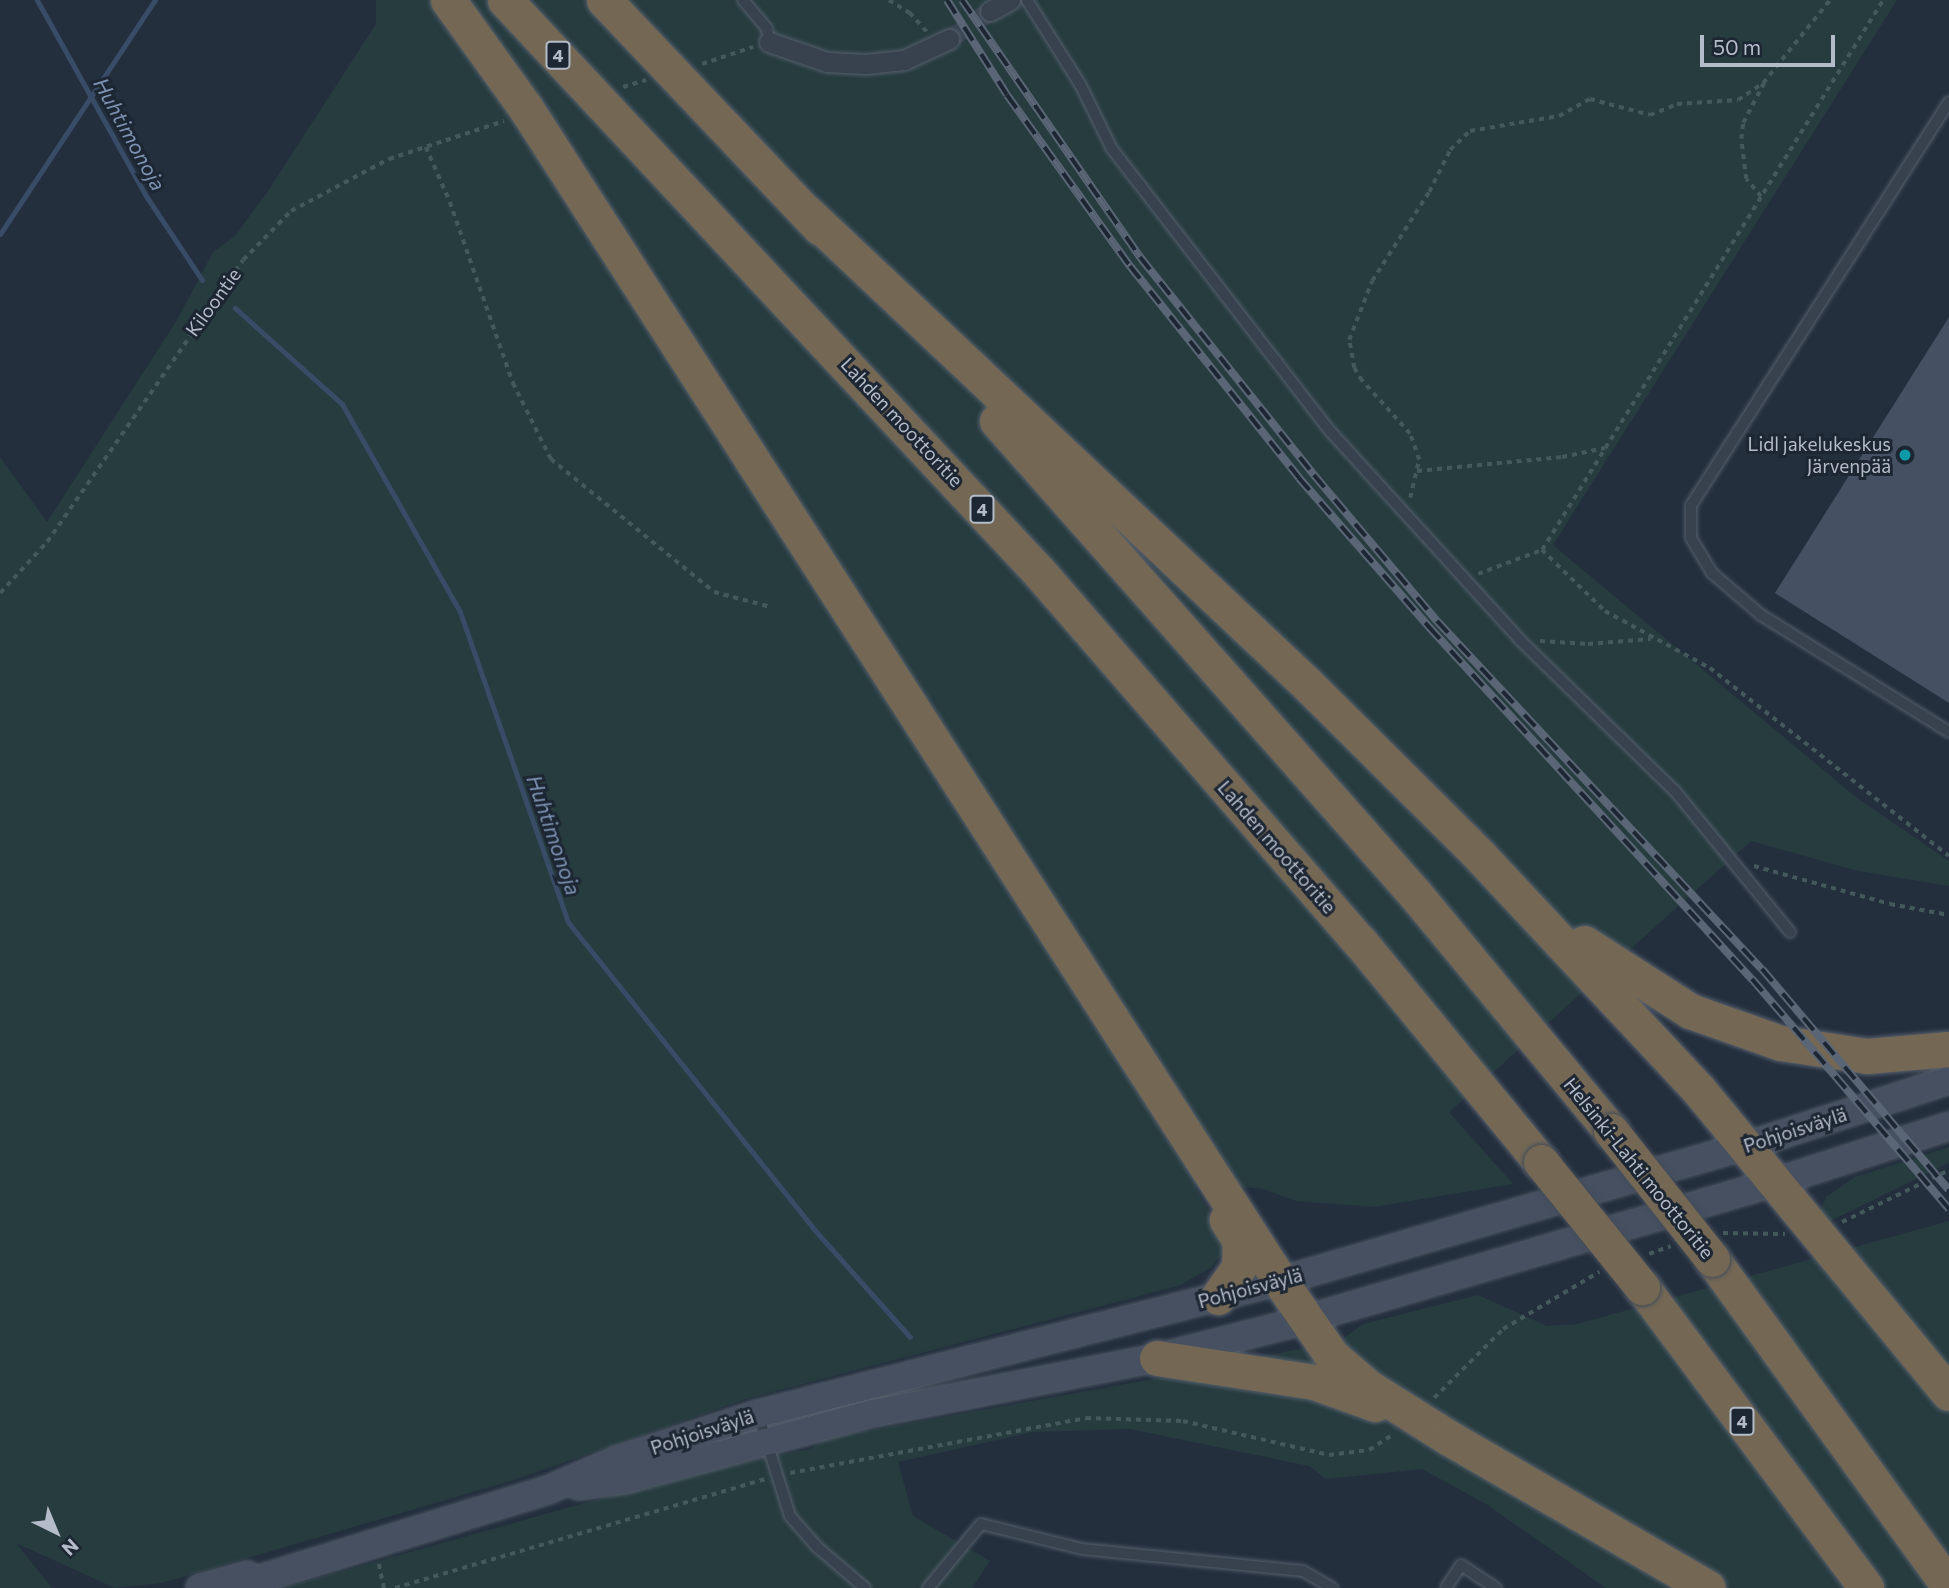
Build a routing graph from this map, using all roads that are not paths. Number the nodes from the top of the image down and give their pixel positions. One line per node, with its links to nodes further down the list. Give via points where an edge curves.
1 (448, 0): 20 (highway, via 525,107)
2 (505, 0): 40 (highway, Lahden moottoritie / 4, bridge, via 956,480 1340,919 1541,1162 1642,1272)
3 (604, 0): 11 (highway)
4 (743, 0): 8 (lane, via 766,29)
5 (1010, 0): 7 (street)
6 (1027, 0): 14 (lane, via 1080,84 1112,149 1331,432 1520,640 1675,791)
7 (990, 11)
8 (769, 42): 9 (street, via 827,62 866,64 904,60)
9 (943, 42)
10 (1949, 102): 12 (lane, via 1691,505 1691,538 1712,573 1761,615)
11 (806, 212): 13 (highway, via 1307,684); 31 (highway, Helsinki-Lahti moottoritie, bridge, via 1091,525 1380,855 1712,1247)
12 (1949, 732)
13 (1480, 856): 15 (highway, via 1586,945 1690,1011 1781,1043 1867,1056); 18 (highway)
14 (1790, 932)
15 (1949, 1049)
16 (1949, 1080): 18 (main road, Pohjoisväylä)
17 (1949, 1126): 19 (main road, Pohjoisväylä)
18 (1746, 1146): 19 (highway); 21 (main road, Pohjoisväylä)
19 (1776, 1182): 23 (main road, Pohjoisväylä); 25 (highway)
20 (1217, 1183): 21 (highway); 22 (highway, via 1223,1213 1240,1241 1240,1267)
21 (1280, 1281): 22 (main road, Pohjoisväylä); 23 (highway)
22 (1218, 1297): 26 (main road, Pohjoisväylä)
23 (1306, 1320): 24 (main road, Pohjoisväylä); 27 (highway, via 1332,1356 1368,1387)
24 (1157, 1358): 27 (highway, via 1314,1382); 28 (main road, Pohjoisväylä, via 874,1413)
25 (1949, 1393)
26 (758, 1414): 28 (lane); 29 (main road, Pohjoisväylä, via 616,1460)
27 (1450, 1438): 39 (highway)
28 (765, 1441): 29 (main road, Pohjoisväylä, via 625,1480); 34 (lane, via 790,1516)
29 (550, 1489): 30 (main road, Pohjoisväylä)
30 (374, 1542): 32 (main road, Pohjoisväylä); 33 (main road, Pohjoisväylä)
31 (1949, 1586)
32 (201, 1588)
33 (231, 1588)
34 (865, 1588)
35 (928, 1588): 36 (lane, via 981,1524 1082,1549 1303,1571)
36 (1333, 1588)
37 (1446, 1588): 38 (lane, via 1461,1564)
38 (1496, 1588)
39 (1708, 1588)
40 (1866, 1588)

